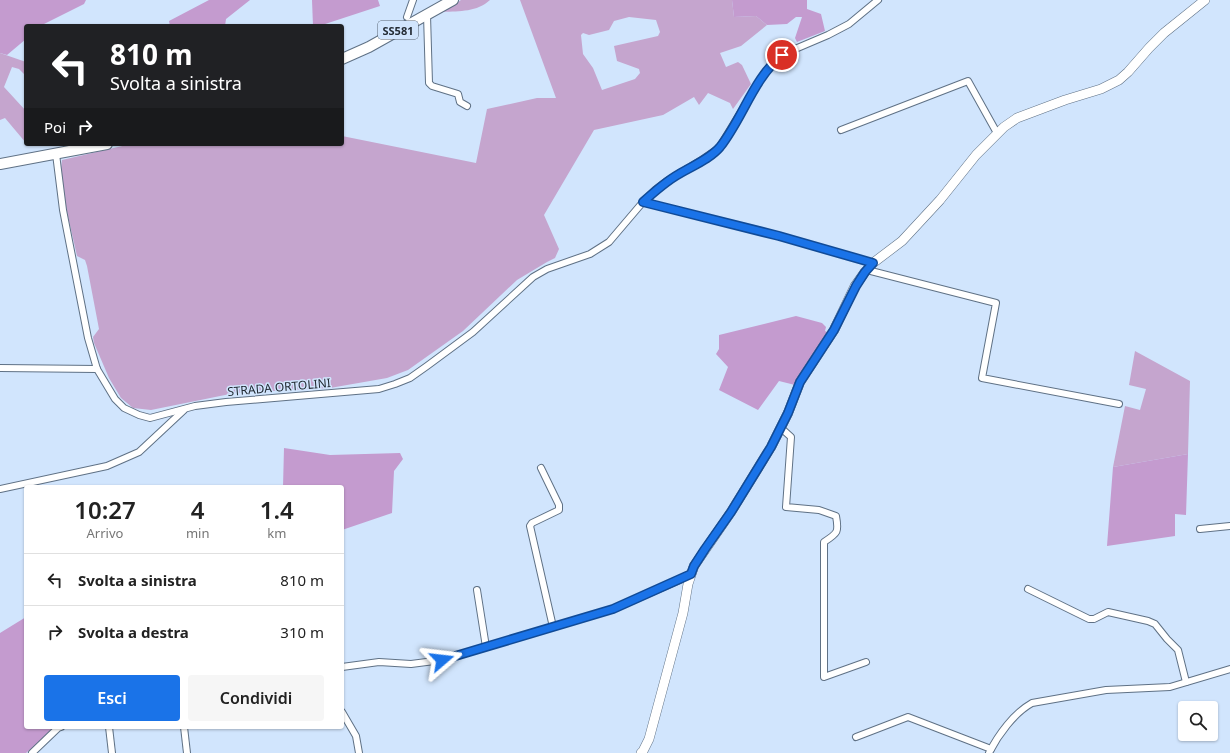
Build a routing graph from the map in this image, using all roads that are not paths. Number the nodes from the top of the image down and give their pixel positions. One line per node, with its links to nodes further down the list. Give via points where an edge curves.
1 (413, 0): 6 (street)
2 (453, 0): 5 (main road, SS581)
3 (878, 0): 14 (street, STRADA ORTOLINI, via 849,24 774,61 719,148 667,181)
4 (1204, 0): 10 (main road, via 1164,33 1119,80 1101,89 1017,118)
5 (427, 14): 7 (main road, SS581); 8 (street, via 429,83 458,94 460,102)
6 (407, 17)
7 (344, 57)
8 (467, 106)
9 (841, 130): 10 (street, via 968,81)
10 (997, 133): 15 (main road, via 902,241)
11 (97, 146): 12 (main road)
12 (56, 154): 13 (main road); 17 (street, STRADA ORTOLINI, via 63,210 88,338)
13 (0, 164)
14 (643, 202): 15 (street, via 779,236); 19 (street, STRADA ORTOLINI, via 604,246 532,276 473,332 410,378 379,389 226,402)
15 (870, 266): 18 (street, via 996,304 982,378); 20 (main road, via 856,286 834,330 800,382)
16 (0, 368): 17 (street)
17 (97, 369): 19 (street, STRADA ORTOLINI, via 115,399 134,413 150,418)
18 (1119, 404)
19 (186, 409): 22 (street, via 138,452 107,466)
20 (781, 428): 25 (main road); 30 (street, via 791,437 786,507 819,510 836,516 836,534 824,542 824,677)
21 (542, 468): 28 (street, via 559,510 532,522 530,526)
22 (0, 489)
23 (1230, 526): 24 (street)
24 (1200, 529)
25 (691, 574): 28 (street, via 613,609); 40 (main road, via 683,613)
26 (477, 590): 29 (street)
27 (1028, 590): 33 (street, via 1089,619 1108,612 1152,622 1178,650)
28 (553, 627): 29 (street)
29 (486, 647): 31 (street, via 442,660 411,664 378,662)
30 (866, 662)
31 (344, 667)
32 (1230, 669): 33 (street)
33 (1186, 682): 39 (street, via 1170,687 1106,690 1032,703 1018,714)
34 (344, 715): 44 (street, via 356,736)
35 (57, 729): 41 (street)
36 (108, 729): 42 (street)
37 (184, 729): 43 (street)
38 (856, 737): 39 (street, via 908,718)
39 (990, 751)
40 (643, 752)
41 (32, 753)
42 (112, 753)
43 (187, 753)
44 (360, 753)

